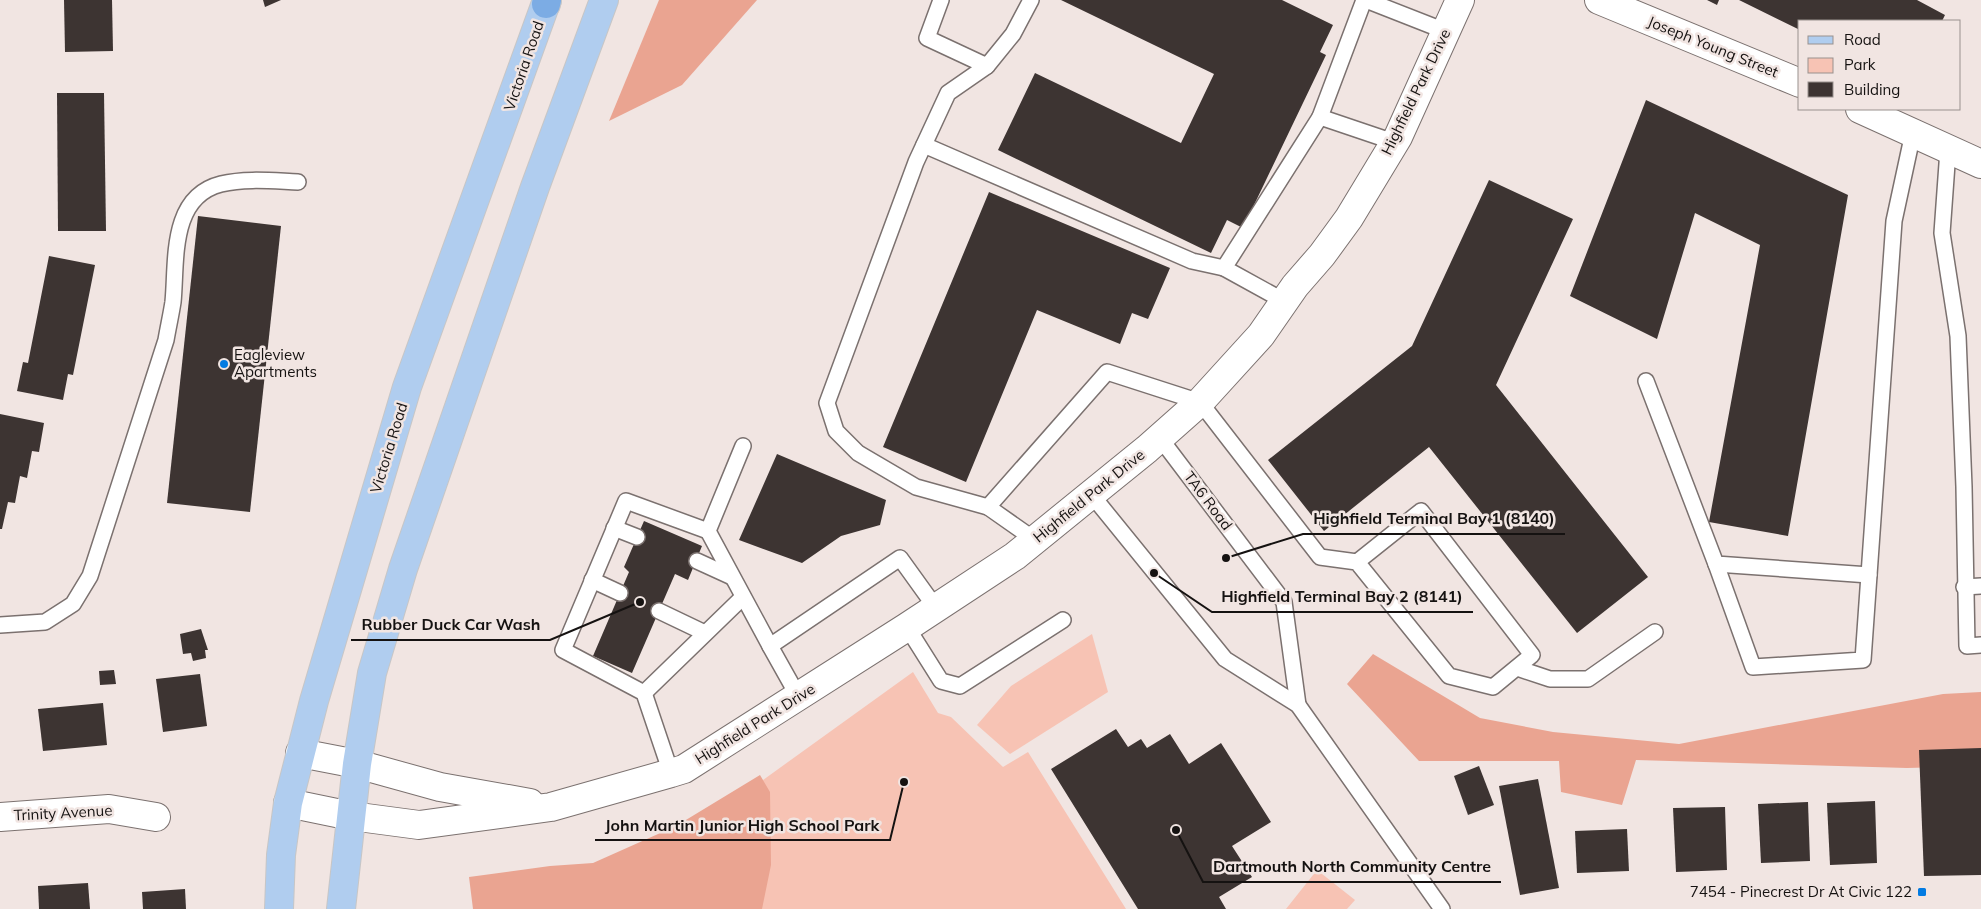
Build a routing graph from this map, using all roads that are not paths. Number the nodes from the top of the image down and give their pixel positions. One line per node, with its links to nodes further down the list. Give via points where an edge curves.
1 (604, 0): 55 (main road, via 402,569 372,673)
2 (941, 0): 9 (lane, via 927,38)
3 (1031, 0): 9 (lane, via 1012,34)
4 (1460, 0): 8 (street, Highfield Park Drive)
5 (1599, 0): 10 (street, Joseph Young Street)
6 (547, 1): 54 (main road, Victoria Road, via 408,387)
7 (1373, 1): 8 (lane); 12 (lane)
8 (1445, 31): 14 (street, Highfield Park Drive)
9 (987, 66): 15 (lane, via 948,93)
10 (1798, 82)
11 (1862, 110): 13 (street)
12 (1320, 117): 14 (lane); 19 (lane)
13 (1913, 133): 16 (street); 34 (lane, via 1894,221)
14 (1394, 142): 20 (street, Highfield Park Drive, via 1349,218)
15 (924, 144): 19 (lane, via 1192,261); 26 (lane, via 827,403 836,431 858,453 916,488)
16 (1948, 150): 17 (street); 38 (lane, via 1942,233 1958,336)
17 (1981, 164)
18 (298, 182): 44 (lane, via 239,181 219,185 202,194 186,212 178,230 166,340 90,576 73,604 45,622)
19 (1224, 268): 20 (lane)
20 (1284, 301): 22 (street, Highfield Park Drive, via 1262,335)
21 (1646, 381): 33 (lane)
22 (1200, 402): 23 (street, Highfield Park Drive); 26 (lane, via 1107,372); 32 (lane, via 1320,557)
23 (1160, 438): 25 (street, Highfield Park Drive); 53 (lane, TA6 Road, via 1284,602)
24 (743, 446): 28 (lane)
25 (1091, 494): 30 (street, Highfield Park Drive); 53 (lane, TA6 Road, via 1225,659)
26 (988, 507): 30 (lane)
27 (614, 528): 28 (lane, via 626,501); 29 (lane); 36 (lane)
28 (708, 531): 35 (lane)
29 (637, 537)
30 (1035, 540): 41 (street, Highfield Park Drive)
31 (696, 560): 35 (lane)
32 (1357, 562): 50 (lane, via 1449,676 1493,687); 50 (lane, via 1422,511 1532,655)
33 (1716, 564): 34 (lane); 34 (lane, via 1753,668 1863,660)
34 (1869, 575)
35 (732, 577): 40 (lane)
36 (592, 580): 39 (lane); 51 (lane, via 563,650)
37 (1981, 586): 38 (lane)
38 (1964, 587): 48 (lane, via 1967,646)
39 (620, 593)
40 (743, 597): 46 (lane); 49 (lane)
41 (936, 608): 45 (street, Highfield Park Drive); 49 (lane, via 900,558)
42 (659, 611): 46 (lane)
43 (1063, 620): 45 (lane, via 960,686 941,681)
44 (0, 624)
45 (907, 627): 52 (street, Highfield Park Drive)
46 (705, 632): 51 (lane)
47 (1655, 632): 50 (lane, via 1588,679 1550,679)
48 (1981, 645)
49 (770, 646): 52 (lane)
50 (1517, 668)
51 (644, 693): 56 (lane)
52 (798, 696): 56 (street, Highfield Park Drive, via 684,769)
53 (1298, 705): 64 (lane, TA6 Road)
54 (300, 752): 55 (street, Highfield Park Drive); 57 (main road, Victoria Road)
55 (357, 764): 58 (street, Highfield Park Drive, via 440,787); 59 (main road)
56 (671, 773): 58 (street, Highfield Park Drive)
57 (288, 803): 59 (street, Highfield Park Drive); 62 (main road, Victoria Road, via 280,854)
58 (551, 808): 59 (street, Highfield Park Drive, via 419,826)
59 (351, 816): 63 (main road)
60 (0, 817): 61 (street, Trinity Avenue, via 109,809)
61 (156, 817)
62 (279, 909)
63 (341, 909)
64 (1442, 909)

